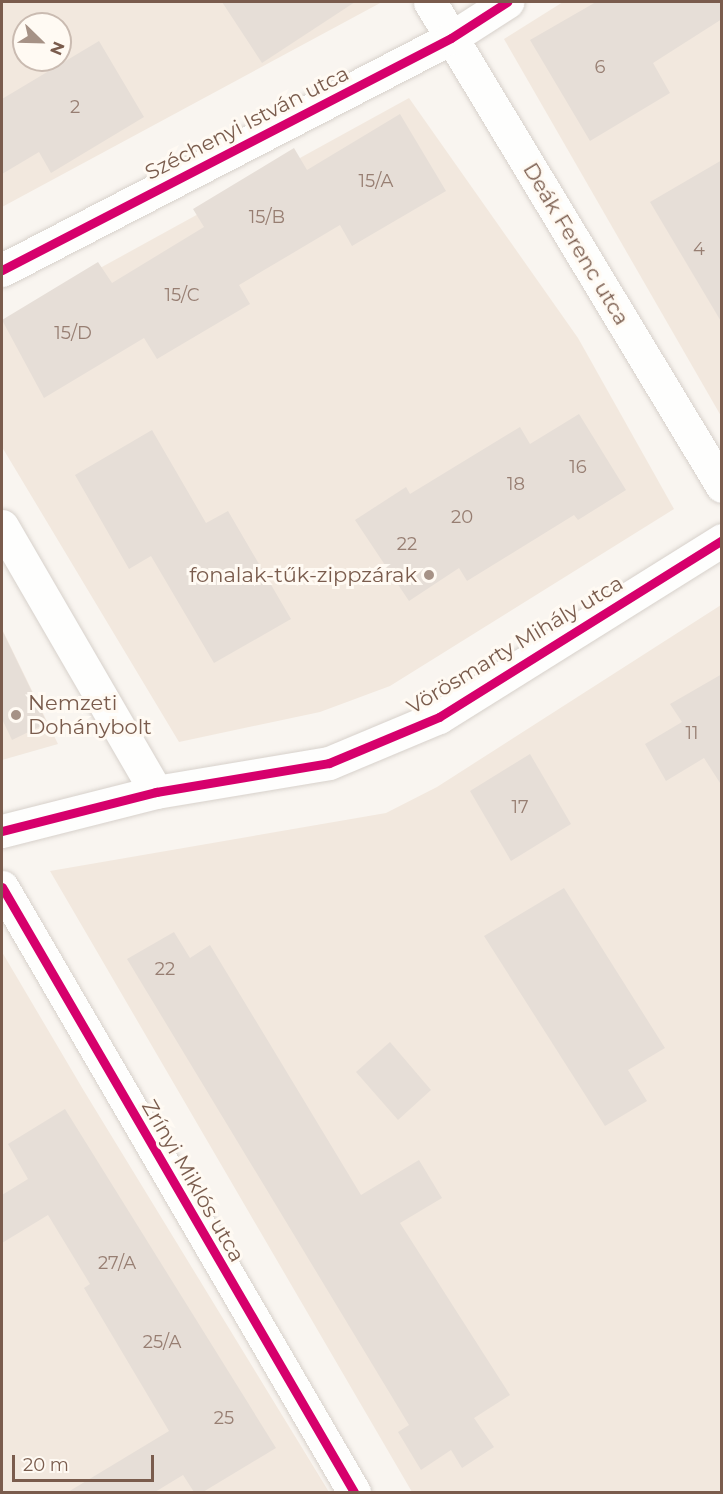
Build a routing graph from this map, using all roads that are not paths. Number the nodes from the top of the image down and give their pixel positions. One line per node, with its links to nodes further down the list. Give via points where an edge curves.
1 (430, 2): 3 (street, Deák Ferenc utca)
2 (507, 2): 3 (street, Széchenyi István utca)
3 (451, 38): 4 (street, Széchenyi István utca); 5 (street, Deák Ferenc utca)
4 (2, 270)
5 (722, 486)
6 (2, 526): 8 (street)
7 (722, 540): 8 (street, Vörösmarty Mihály utca, via 439,717 329,763)
8 (156, 792): 9 (street, Vörösmarty Mihály utca)
9 (2, 831)
10 (2, 887): 11 (street, Zrínyi Miklós utca)
11 (354, 1492)

